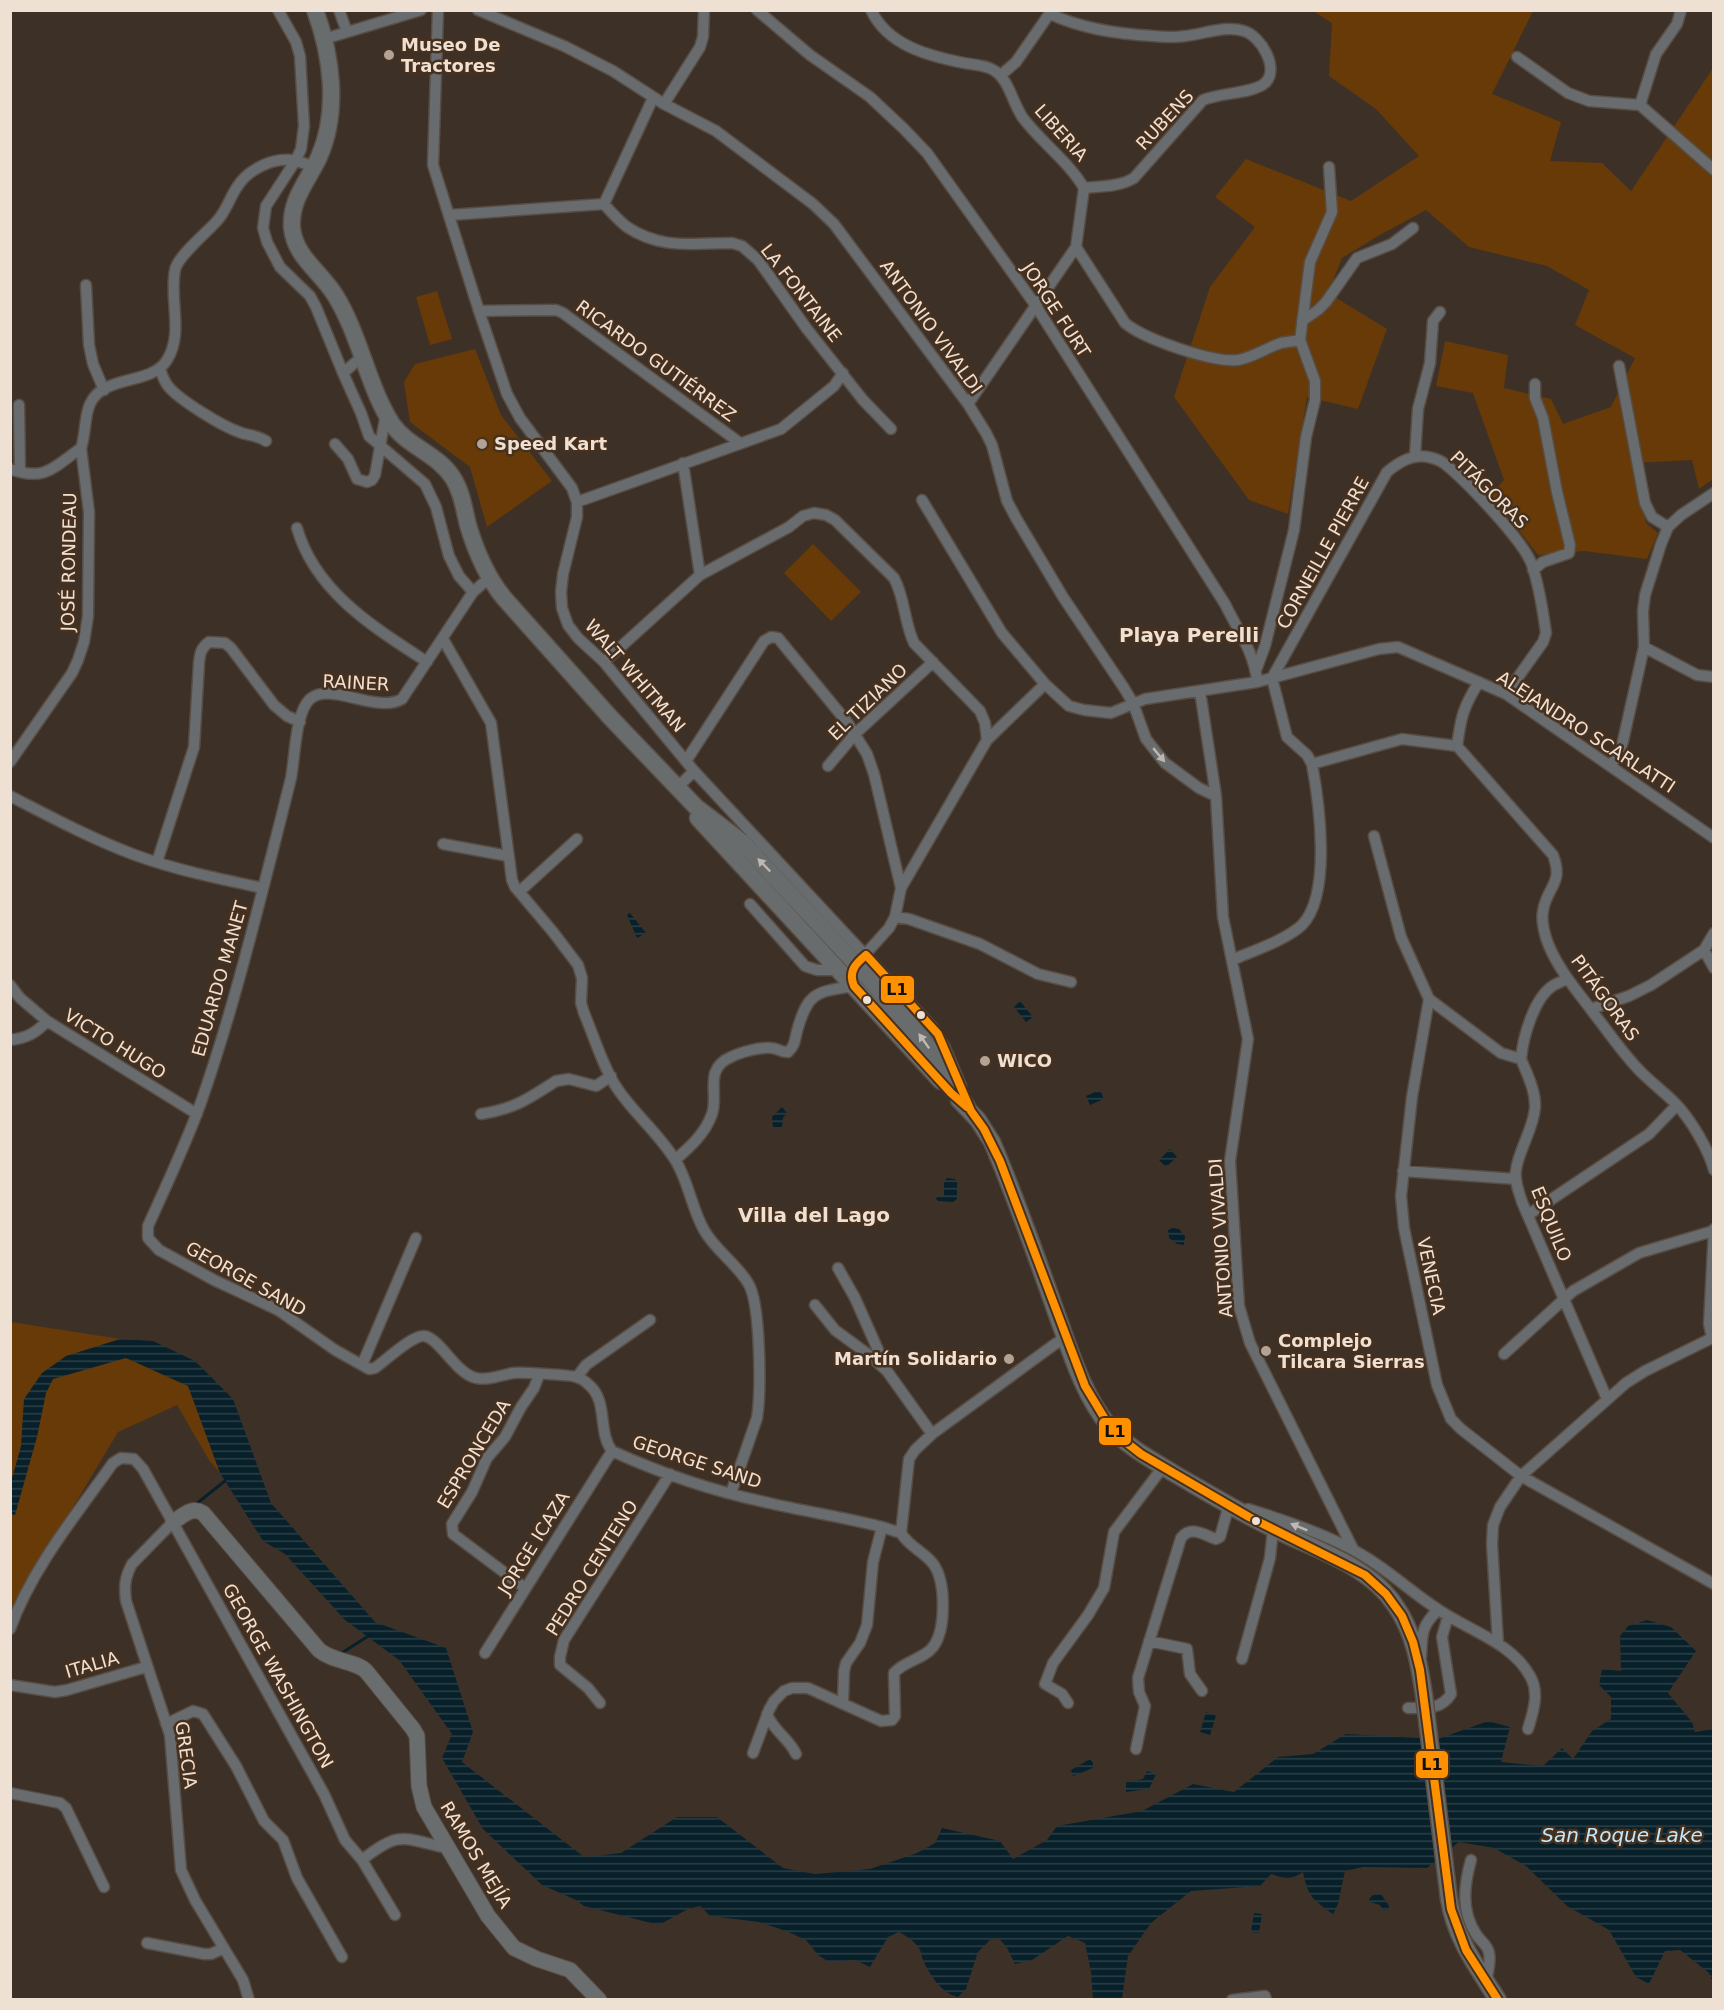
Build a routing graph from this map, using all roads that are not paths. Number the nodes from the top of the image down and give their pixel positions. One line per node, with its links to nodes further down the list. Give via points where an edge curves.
1 (278, 10): 19 (street, via 296,42 302,66 304,126)
2 (315, 10): 13 (main road)
3 (339, 10): 12 (street)
4 (421, 10): 12 (street)
5 (438, 10): 25 (street, via 434,165)
6 (478, 10): 16 (street, ANTONIO VIVALDI, via 588,57)
7 (704, 10): 17 (street, via 700,47)
8 (757, 10): 29 (street, JORGE FURT, via 870,98 927,153)
9 (871, 10): 15 (street, via 879,23 912,49 992,68)
10 (1682, 10): 18 (street, via 1656,54)
11 (1051, 12): 15 (street, via 1016,62); 23 (street, RUBENS, via 1070,23 1120,34 1173,37 1228,29 1243,31 1253,35 1268,56 1270,72 1264,84 1203,100 1134,178 1118,185)
12 (347, 32): 13 (street)
13 (324, 39): 20 (main road, via 331,117)
14 (1517, 57): 18 (street, via 1568,93 1589,101)
15 (1001, 75): 23 (street, LIBERIA, via 1024,119 1077,175)
16 (653, 98): 17 (street, ANTONIO VIVALDI); 24 (street)
17 (664, 104): 41 (street, ANTONIO VIVALDI, via 716,131 826,214)
18 (1640, 105): 22 (street)
19 (296, 160): 20 (street); 36 (street, via 272,162 243,179 222,216 177,265 175,331 168,359); 37 (street, via 266,206 263,228 280,267 310,296)
20 (314, 167): 34 (main road, via 294,206 293,233 300,251 339,302)
21 (1329, 167): 32 (street, via 1332,212 1310,262)
22 (1713, 170)
23 (1084, 188): 27 (street)
24 (603, 204): 25 (street); 38 (street, LA FONTAINE, via 625,226 648,239 742,246 758,260)
25 (450, 215): 30 (street)
26 (1413, 228): 32 (street, via 1392,244 1357,258 1326,302)
27 (1076, 247): 29 (street); 33 (street, via 1134,331 1221,360 1252,357 1281,343)
28 (86, 285): 40 (street, via 89,345)
29 (1036, 307): 41 (street); 67 (street, JORGE FURT, via 1225,604)
30 (479, 311): 46 (street, RICARDO GUTIÉRREZ, via 556,309); 55 (street, via 512,405 572,488)
31 (1440, 312): 50 (street, via 1433,321 1430,363 1418,410)
32 (1302, 321): 33 (street)
33 (1299, 340): 67 (street, via 1315,381 1315,400 1294,530)
34 (363, 356): 37 (street); 43 (main road)
35 (1619, 366): 56 (street, via 1647,509)
36 (160, 369): 40 (street); 45 (street, via 178,395 232,429)
37 (343, 373): 48 (street, via 369,436)
38 (843, 373): 44 (street, LA FONTAINE); 46 (street, via 834,386 781,429)
39 (1535, 384): 58 (street, via 1570,545 1569,553)
40 (104, 390): 49 (street, JOSÉ RONDEAU, via 90,403)
41 (968, 404): 75 (street, ANTONIO VIVALDI, via 992,445 1007,501 1016,518)
42 (19, 405): 52 (street)
43 (386, 413): 48 (street); 60 (main road, via 399,432 452,476 476,552)
44 (891, 429)
45 (266, 441)
46 (740, 443): 51 (street)
47 (335, 444): 48 (street, via 360,482 372,480 375,475)
48 (380, 446): 61 (street, via 425,484 436,507 449,556)
49 (81, 448): 52 (street, via 40,474); 82 (street, JOSÉ RONDEAU, via 89,512 84,642 72,673)
50 (1415, 456): 58 (street, PITÁGORAS, via 1444,462 1525,550); 69 (street, CORNEILLE PIERRE, via 1387,472)
51 (683, 462): 55 (street); 59 (street)
52 (15, 471)
53 (1713, 493): 56 (street)
54 (922, 500): 72 (street, ALEJANDRO SCARLATTI, via 1002,633)
55 (577, 502): 65 (street, WALT WHITMAN, via 563,574 562,608 578,638)
56 (1668, 527): 63 (street, via 1645,595)
57 (297, 528): 64 (street, via 310,558 336,594 364,621)
58 (1533, 570): 74 (street, PITÁGORAS, via 1546,633)
59 (700, 575): 65 (street); 66 (street, via 803,516 826,515 894,578 914,643)
60 (489, 578): 61 (street, RAINER); 76 (main road)
61 (473, 592): 62 (street, RAINER)
62 (443, 639): 64 (street, RAINER); 94 (street, via 491,723)
63 (1644, 647): 68 (street, via 1697,675); 84 (street, via 1620,751)
64 (427, 662): 77 (street, RAINER, via 398,701 380,703 321,694 305,705)
65 (604, 662): 81 (street, WALT WHITMAN)
66 (933, 662): 78 (street, EL TIZIANO); 79 (street, via 980,711)
67 (1256, 670): 70 (street, JORGE FURT)
68 (1713, 677)
69 (1272, 678): 70 (street, ALEJANDRO SCARLATTI); 71 (street, ALEJANDRO SCARLATTI, via 1388,646); 83 (street, via 1287,737)
70 (1257, 682): 73 (street, ALEJANDRO SCARLATTI)
71 (1479, 682): 74 (street, ALEJANDRO SCARLATTI); 80 (street, via 1460,718)
72 (1045, 684): 75 (street, ALEJANDRO SCARLATTI, via 1069,706 1084,710 1111,713); 79 (street)
73 (1200, 692): 75 (street, ALEJANDRO SCARLATTI); 89 (street, ANTONIO VIVALDI)
74 (1506, 694): 84 (street, ALEJANDRO SCARLATTI)
75 (1133, 703): 89 (street, ANTONIO VIVALDI, one-way to 89, via 1146,739 1165,763 1198,788)
76 (610, 717): 87 (main road); 96 (main road)
77 (300, 722): 95 (street, via 274,705 231,648 225,643 209,642 200,652 195,747); 97 (street, EDUARDO MANET, via 291,778)
78 (855, 734): 81 (street, via 784,643 771,637 764,641); 85 (street, EL TIZIANO); 98 (street, via 874,774)
79 (987, 740): 98 (street)
80 (1457, 746): 83 (street, via 1402,739); 108 (street, PITÁGORAS, via 1553,855 1558,876 1543,909 1543,920 1549,946)
81 (686, 761): 86 (street, WALT WHITMAN)
82 (10, 762)
83 (1312, 764): 105 (street, via 1321,831 1320,866 1309,915 1290,934)
84 (1611, 765): 91 (street, ALEJANDRO SCARLATTI)
85 (828, 766)
86 (694, 771): 87 (street); 104 (street, WALT WHITMAN)
87 (678, 787): 104 (main road, one-way to 87, via 742,842 696,807)
88 (10, 796): 95 (street, via 97,840)
89 (1216, 796): 105 (street, ANTONIO VIVALDI, via 1223,917)
90 (1374, 836): 112 (street, via 1401,937)
91 (1713, 838)
92 (577, 839): 99 (street)
93 (443, 844): 94 (street)
94 (508, 856): 99 (street, via 512,880)
95 (157, 862): 97 (street)
96 (753, 878): 104 (main road, via 773,892 837,962 845,966); 107 (main road)
97 (263, 888): 120 (street, EDUARDO MANET, via 250,943)
98 (901, 888): 101 (street)
99 (519, 892): 117 (street, via 578,965 581,1003)
100 (750, 904): 107 (street, via 805,966)
101 (895, 917): 104 (street); 109 (street, via 980,944 1038,974)
102 (1713, 933): 103 (street)
103 (1704, 950): 106 (street); 113 (street, via 1651,985)
104 (860, 959): 111 (main road, via 850,976); 119 (main road, via 923,1039)
105 (1232, 960): 153 (street, ANTONIO VIVALDI, via 1248,1039 1230,1161 1239,1306 1250,1343)
106 (1713, 968)
107 (839, 970): 111 (main road)
108 (1568, 979): 113 (street, PITÁGORAS); 116 (street, via 1545,993 1535,1008 1522,1043)
109 (1071, 982)
110 (10, 985): 114 (street, VICTO HUGO)
111 (854, 986): 119 (main road); 122 (street, via 812,996 789,1052 763,1048 729,1057 720,1065 713,1079 712,1115 697,1141)
112 (1429, 999): 116 (street, via 1501,1053); 124 (street, VENECIA)
113 (1591, 1009): 118 (street, PITÁGORAS, via 1640,1071)
114 (47, 1021): 115 (street, via 36,1032); 120 (street, VICTO HUGO)
115 (10, 1040)
116 (1521, 1059): 125 (street, ESQUILO, via 1535,1105)
117 (611, 1077): 121 (street, via 596,1086 563,1079 519,1105); 122 (street)
118 (1677, 1105): 123 (street, PITÁGORAS, via 1699,1137); 126 (street, via 1649,1134)
119 (969, 1109): 134 (main road, via 1000,1161)
120 (196, 1114): 128 (street, EDUARDO MANET, via 148,1226)
121 (481, 1114)
122 (675, 1160): 147 (street, via 705,1233 748,1283 754,1302 759,1405)
123 (1713, 1170)
124 (1402, 1171): 125 (street); 146 (street, VENECIA, via 1404,1228 1445,1409 1461,1429)
125 (1516, 1179): 126 (street, ESQUILO)
126 (1528, 1215): 131 (street, ESQUILO)
127 (1713, 1230): 131 (street, via 1639,1253); 135 (street, via 1709,1324)
128 (148, 1238): 137 (street, GEORGE SAND, via 159,1250 278,1310)
129 (416, 1238): 137 (street)
130 (838, 1268): 138 (street)
131 (1564, 1298): 136 (street); 141 (street, ESQUILO)
132 (815, 1305): 138 (street, via 835,1330)
133 (650, 1320): 140 (street, via 586,1365)
134 (1066, 1338): 142 (street); 144 (main road, via 1099,1414 1130,1446)
135 (1713, 1341): 141 (street, via 1645,1371)
136 (1504, 1354)
137 (362, 1365): 139 (street, via 375,1368 412,1340 425,1336 475,1378 520,1372)
138 (887, 1371): 142 (street)
139 (539, 1375): 140 (street); 155 (street, ESPRONCEDA, via 505,1437 487,1458 451,1529)
140 (577, 1377): 143 (street, GEORGE SAND, via 597,1393)
141 (1607, 1398): 146 (street)
142 (932, 1434): 152 (street, via 909,1459)
143 (612, 1451): 145 (street, GEORGE SAND); 155 (street, JORGE ICAZA)
144 (1163, 1467): 148 (main road); 167 (street, via 1114,1532 1104,1588 1046,1676 1045,1684 1062,1694)
145 (670, 1474): 147 (street, GEORGE SAND); 168 (street, PEDRO CENTENO, via 564,1640 560,1665 588,1688)
146 (1521, 1476): 154 (street, VENECIA); 159 (street, via 1493,1525)
147 (731, 1492): 150 (street, GEORGE SAND)
148 (1224, 1503): 151 (main road); 153 (street, one-way to 148, via 1276,1518); 158 (street, via 1220,1537 1189,1531 1181,1538)
149 (173, 1522): 157 (street, GEORGE WASHINGTON, via 134,1459 121,1458 113,1463 50,1553); 162 (street, GRECIA, via 132,1564 125,1579 126,1601); 177 (street, RAMOS MEJÍA, via 188,1512 203,1513 319,1650 334,1660 366,1671 414,1729 420,1794); 178 (street, GEORGE WASHINGTON, via 324,1794 345,1840)
150 (882, 1527): 152 (street, GEORGE SAND); 166 (street, via 873,1562 867,1625 846,1663)
151 (1273, 1529): 161 (street, via 1270,1558); 163 (main road, via 1354,1568 1381,1588 1407,1625)
152 (901, 1533): 166 (street, via 937,1571 942,1628 929,1651 894,1673 896,1709 892,1719 882,1721)
153 (1353, 1549): 156 (street)
154 (1713, 1584)
155 (525, 1588): 160 (street, JORGE ICAZA)
156 (1443, 1613): 159 (street); 163 (street, via 1429,1619 1424,1628); 169 (street, via 1442,1637 1451,1694 1438,1706)
157 (10, 1629)
158 (1149, 1641): 165 (street, via 1187,1649 1190,1674); 173 (street, via 1138,1678 1145,1706)
159 (1498, 1644): 172 (street, via 1522,1665 1534,1685 1536,1698)
160 (485, 1653)
161 (1242, 1659)
162 (146, 1667): 164 (street, ITALIA, via 55,1692); 171 (street, GRECIA)
163 (1420, 1670): 185 (main road, bridge, via 1449,1899 1460,1939)
164 (10, 1685)
165 (1202, 1691)
166 (843, 1703): 170 (street, via 808,1688 792,1688 778,1696)
167 (1068, 1703)
168 (600, 1704)
169 (1408, 1708)
170 (767, 1714): 174 (street); 175 (street)
171 (166, 1724): 183 (street, GRECIA, via 181,1870); 184 (street, via 194,1711 203,1714 264,1821 283,1840 297,1878)
172 (1528, 1729)
173 (1136, 1749)
174 (753, 1753)
175 (796, 1754)
176 (10, 1793): 180 (street, via 60,1803 66,1808)
177 (448, 1848): 178 (street, via 401,1838 382,1844); 187 (street, RAMOS MEJÍA, via 488,1916 509,1943 537,1959 570,1970)
178 (362, 1860): 181 (street, GEORGE WASHINGTON)
179 (1471, 1860): 185 (street, via 1466,1912 1490,1954)
180 (104, 1887)
181 (395, 1915)
182 (147, 1943): 183 (street, via 204,1954)
183 (224, 1948): 186 (street, GRECIA, via 243,1980)
184 (342, 1957)
185 (1486, 1982): 190 (main road)
186 (249, 2000)
187 (599, 2000)
188 (1232, 2000): 189 (street, via 1265,1996)
189 (1266, 2000)
190 (1498, 2000)

